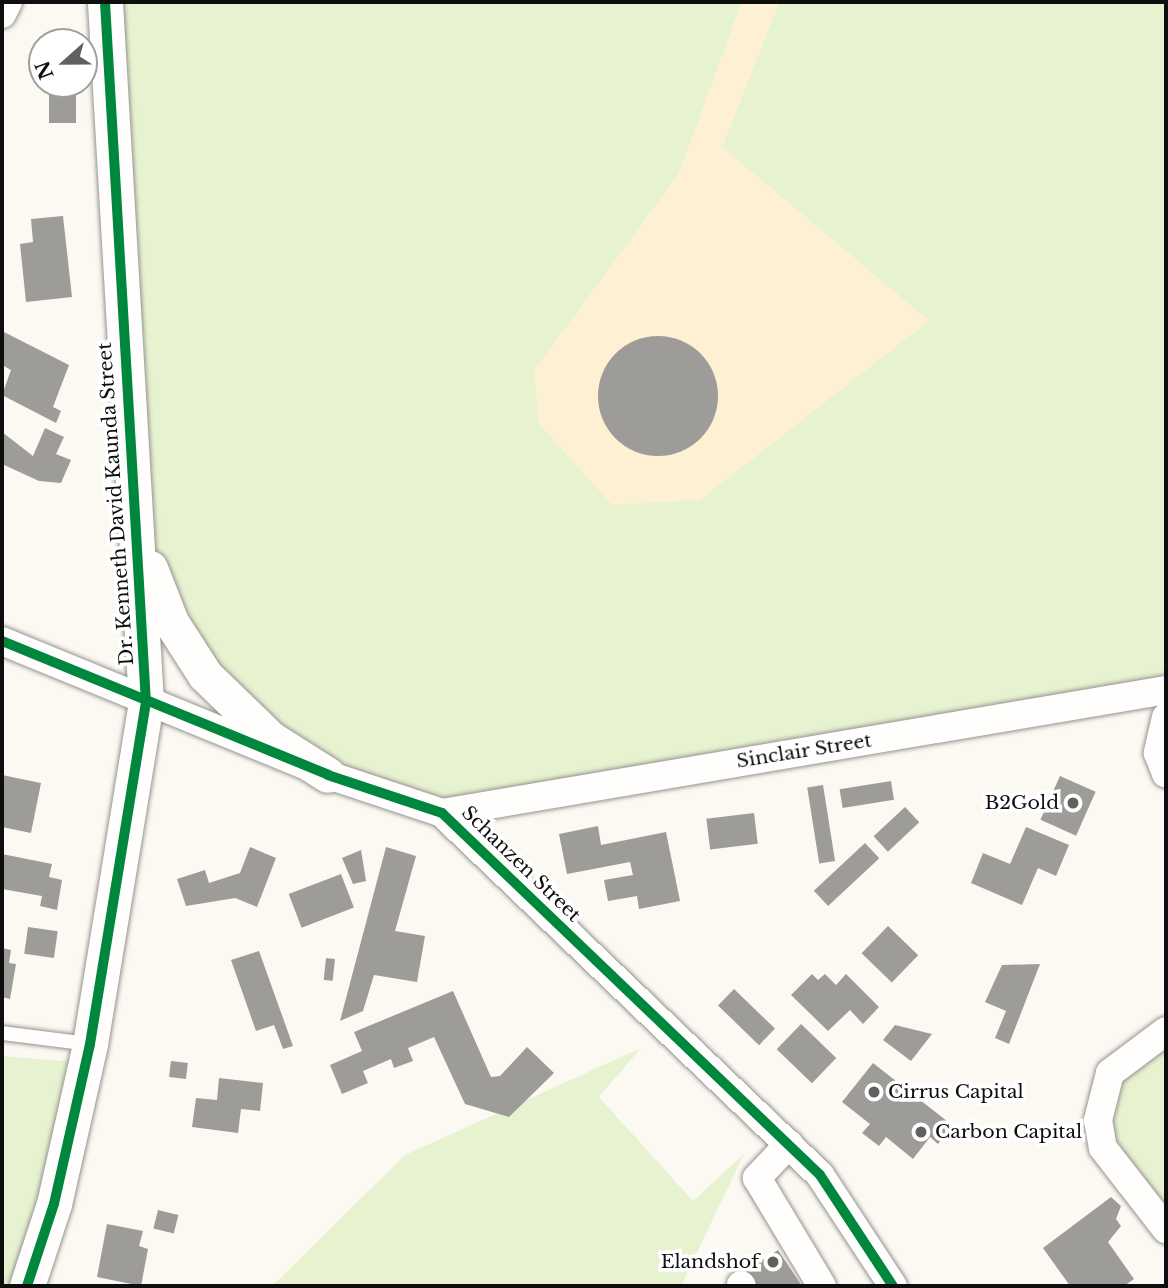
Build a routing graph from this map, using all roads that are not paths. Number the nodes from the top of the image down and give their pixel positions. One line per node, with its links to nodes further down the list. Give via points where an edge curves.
1 (8, 2): 3 (street)
2 (104, 2): 4 (street, Dr. Kenneth David Kaunda Street, via 115,246)
3 (2, 14)
4 (140, 542): 7 (street, Dr. Kenneth David Kaunda Street); 10 (street, via 171,622 205,675 271,739)
5 (2, 641): 7 (street, Schanzen Street)
6 (1166, 691): 11 (street, Sinclair Street)
7 (146, 703): 10 (street, Schanzen Street); 14 (street, Dr. Kenneth David Kaunda Street)
8 (1166, 717): 9 (street, via 1158,753)
9 (1166, 774)
10 (328, 775): 11 (street, Schanzen Street)
11 (442, 813): 15 (street, Schanzen Street)
12 (1166, 1031): 16 (street, via 1110,1073 1098,1120 1103,1148)
13 (2, 1033): 14 (lane)
14 (90, 1044): 17 (street, Dr. Kenneth David Kaunda Street, via 54,1203)
15 (789, 1144): 18 (street, via 757,1178); 19 (street, Schanzen Street, via 860,1228)
16 (1166, 1229)
17 (27, 1286)
18 (822, 1286)
19 (893, 1286)

